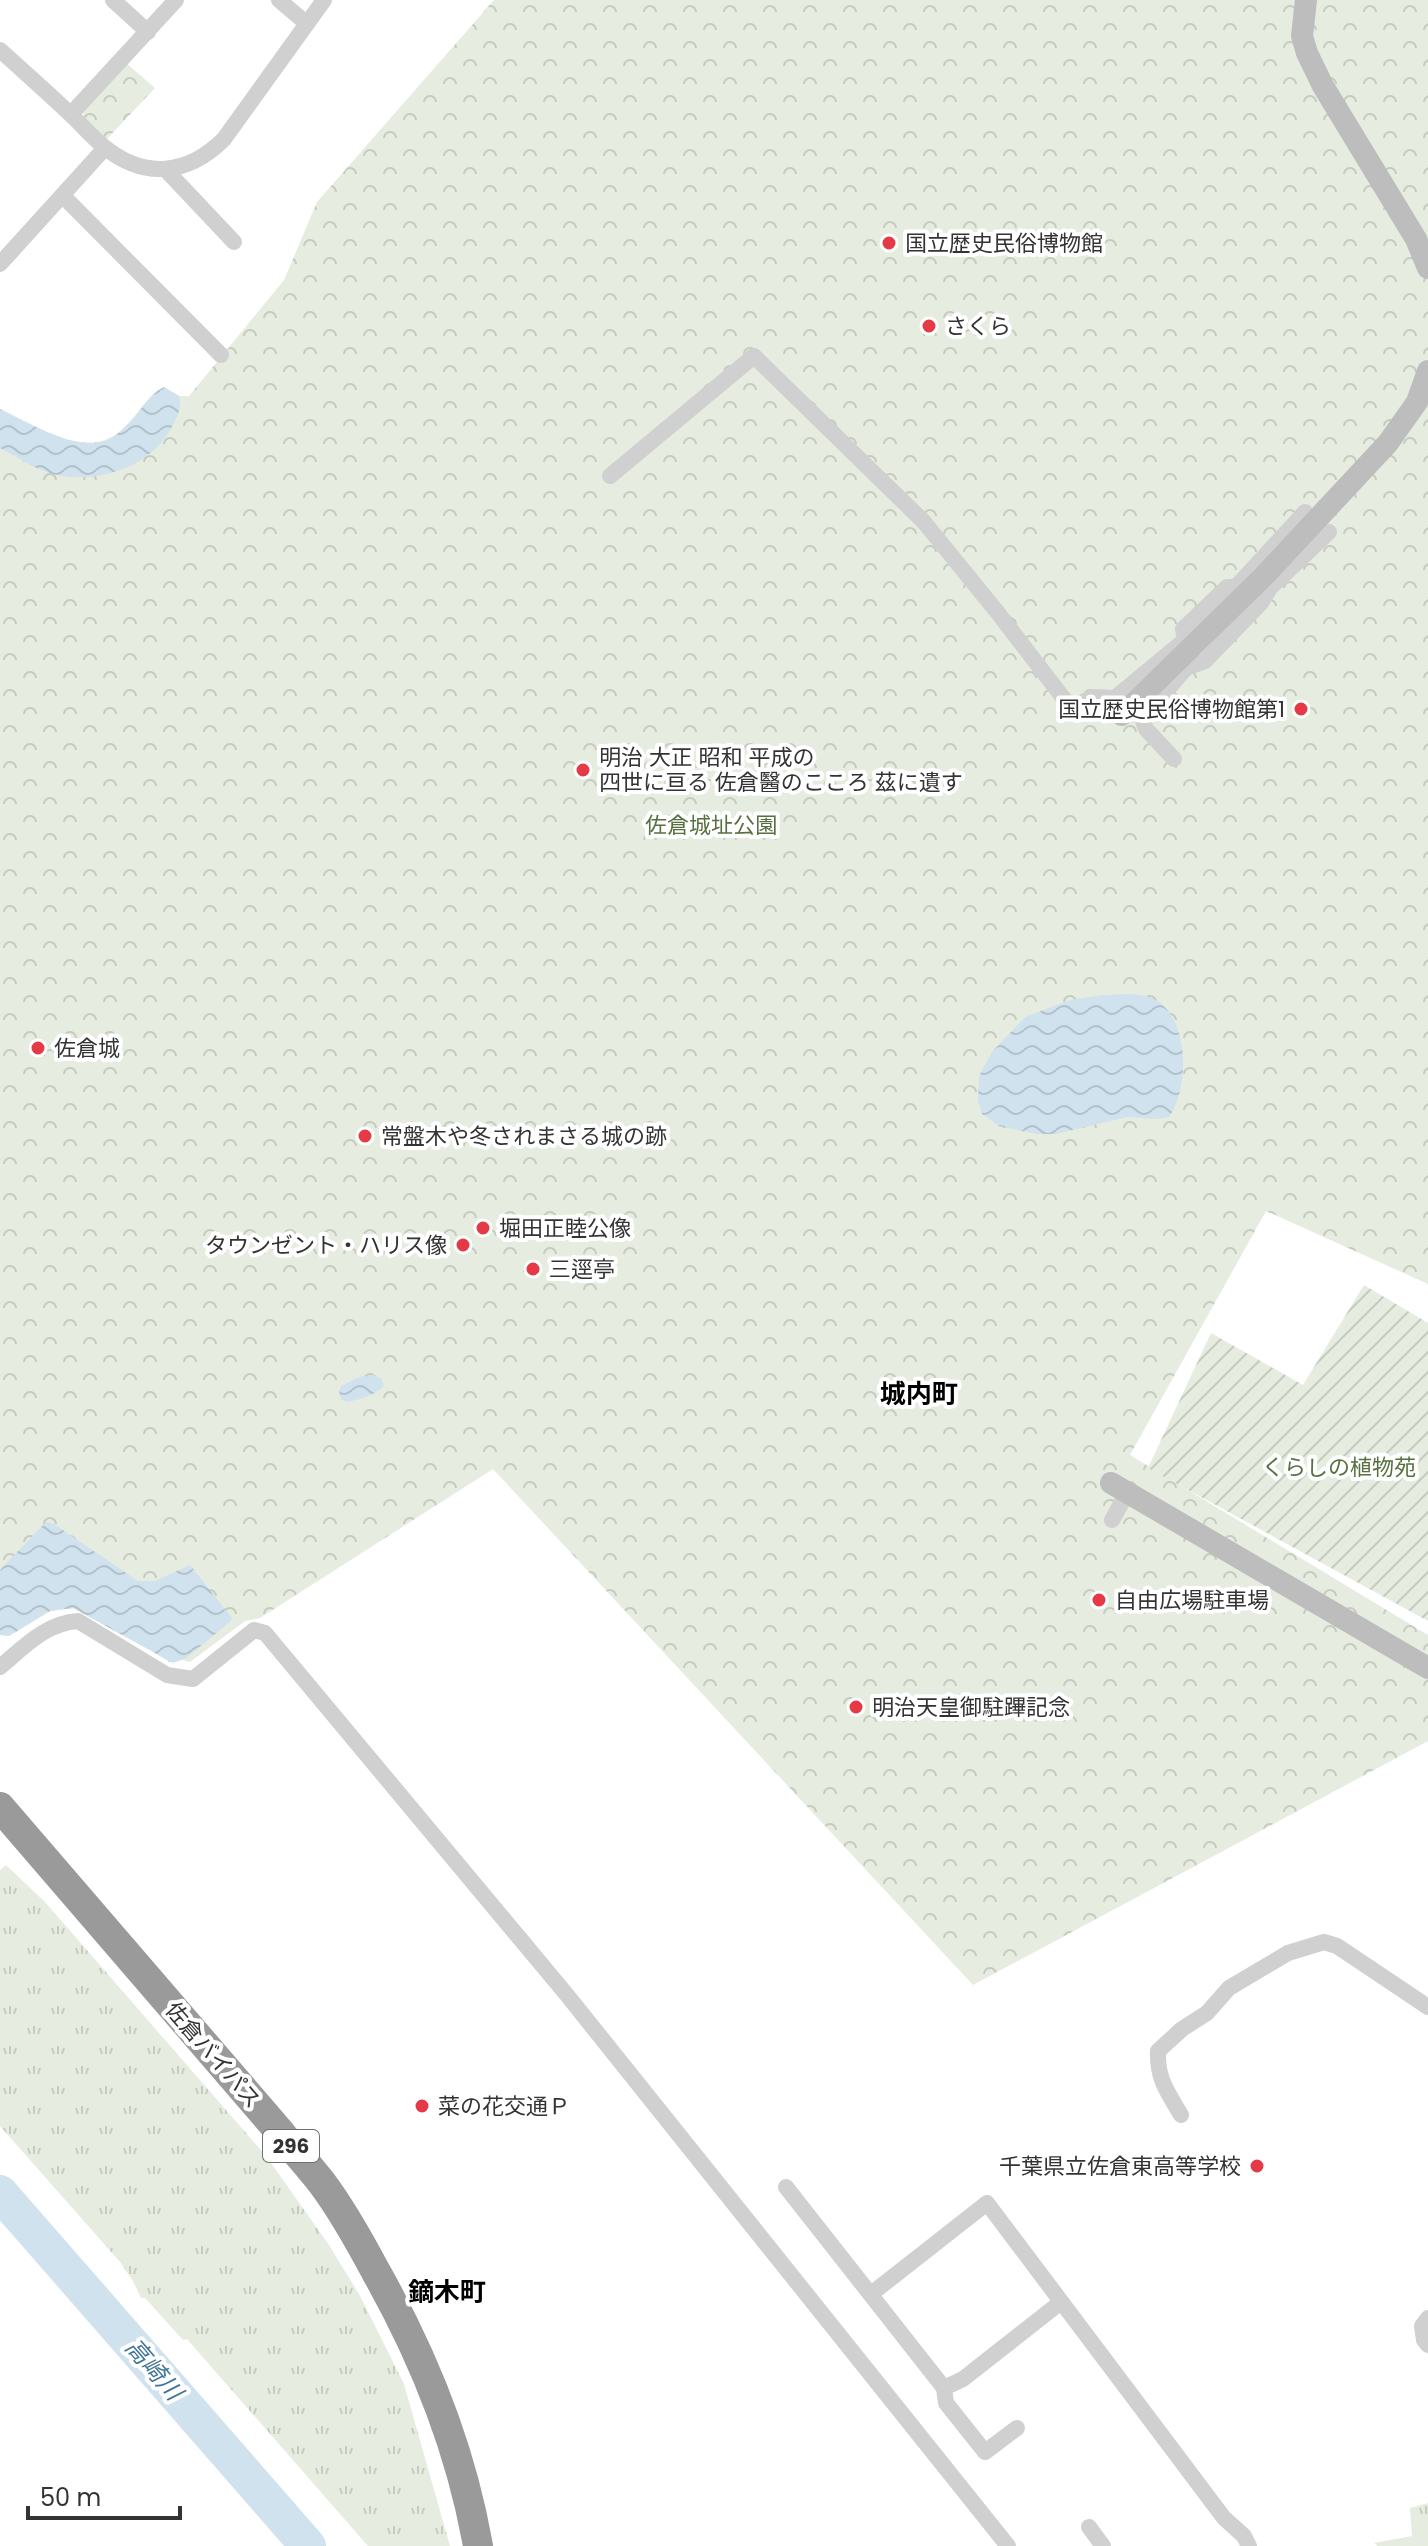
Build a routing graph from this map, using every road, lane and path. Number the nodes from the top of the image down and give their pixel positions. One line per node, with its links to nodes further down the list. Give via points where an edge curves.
1 (113, 0): 7 (street)
2 (176, 0): 7 (street)
3 (279, 0): 6 (street)
4 (324, 0): 6 (street)
5 (1306, 0): 15 (street, via 1302,36 1307,53)
6 (306, 23): 11 (street, via 224,139 190,164)
7 (148, 32): 9 (street)
8 (0, 50): 9 (street)
9 (71, 114): 10 (street)
10 (105, 148): 11 (street, via 136,165); 12 (street)
11 (166, 170): 13 (street)
12 (63, 196): 14 (street); 16 (street)
13 (234, 242)
14 (0, 264)
15 (1428, 268)
16 (221, 355)
17 (1428, 371): 21 (street, via 1417,402 1388,443 1264,576)
18 (610, 476): 19 (street, via 754,356 924,522 1071,708 1093,697 1115,698 1185,640 1183,629 1227,587 1236,587)
19 (1305, 512)
20 (1329, 532): 22 (street, via 1205,661 1186,668 1147,713 1146,729)
21 (1122, 715)
22 (1174, 759)
23 (1119, 1488): 24 (street); 26 (street)
24 (1112, 1520)
25 (3, 1660): 39 (street, via 47,1629 78,1621 167,1675 193,1679 254,1630 265,1633 567,1995)
26 (1428, 1668)
27 (0, 1807): 38 (highway, 佐倉バイパス / 296, via 323,2184 357,2236 430,2381 470,2503)
28 (1428, 2007): 29 (street, via 1337,1946 1324,1942 1288,1953 1229,1988 1207,2013 1158,2051 1157,2070)
29 (1181, 2115)
30 (786, 2187): 31 (street)
31 (871, 2294): 32 (street, via 987,2203); 35 (street)
32 (1061, 2302): 35 (street, via 963,2379); 41 (street)
33 (1428, 2318): 34 (street, via 1422,2326)
34 (1428, 2345)
35 (944, 2388): 36 (street, via 946,2403 985,2452)
36 (1017, 2428)
37 (1089, 2527): 40 (street)
38 (478, 2546)
39 (1008, 2546)
40 (1103, 2546)
41 (1249, 2546)

